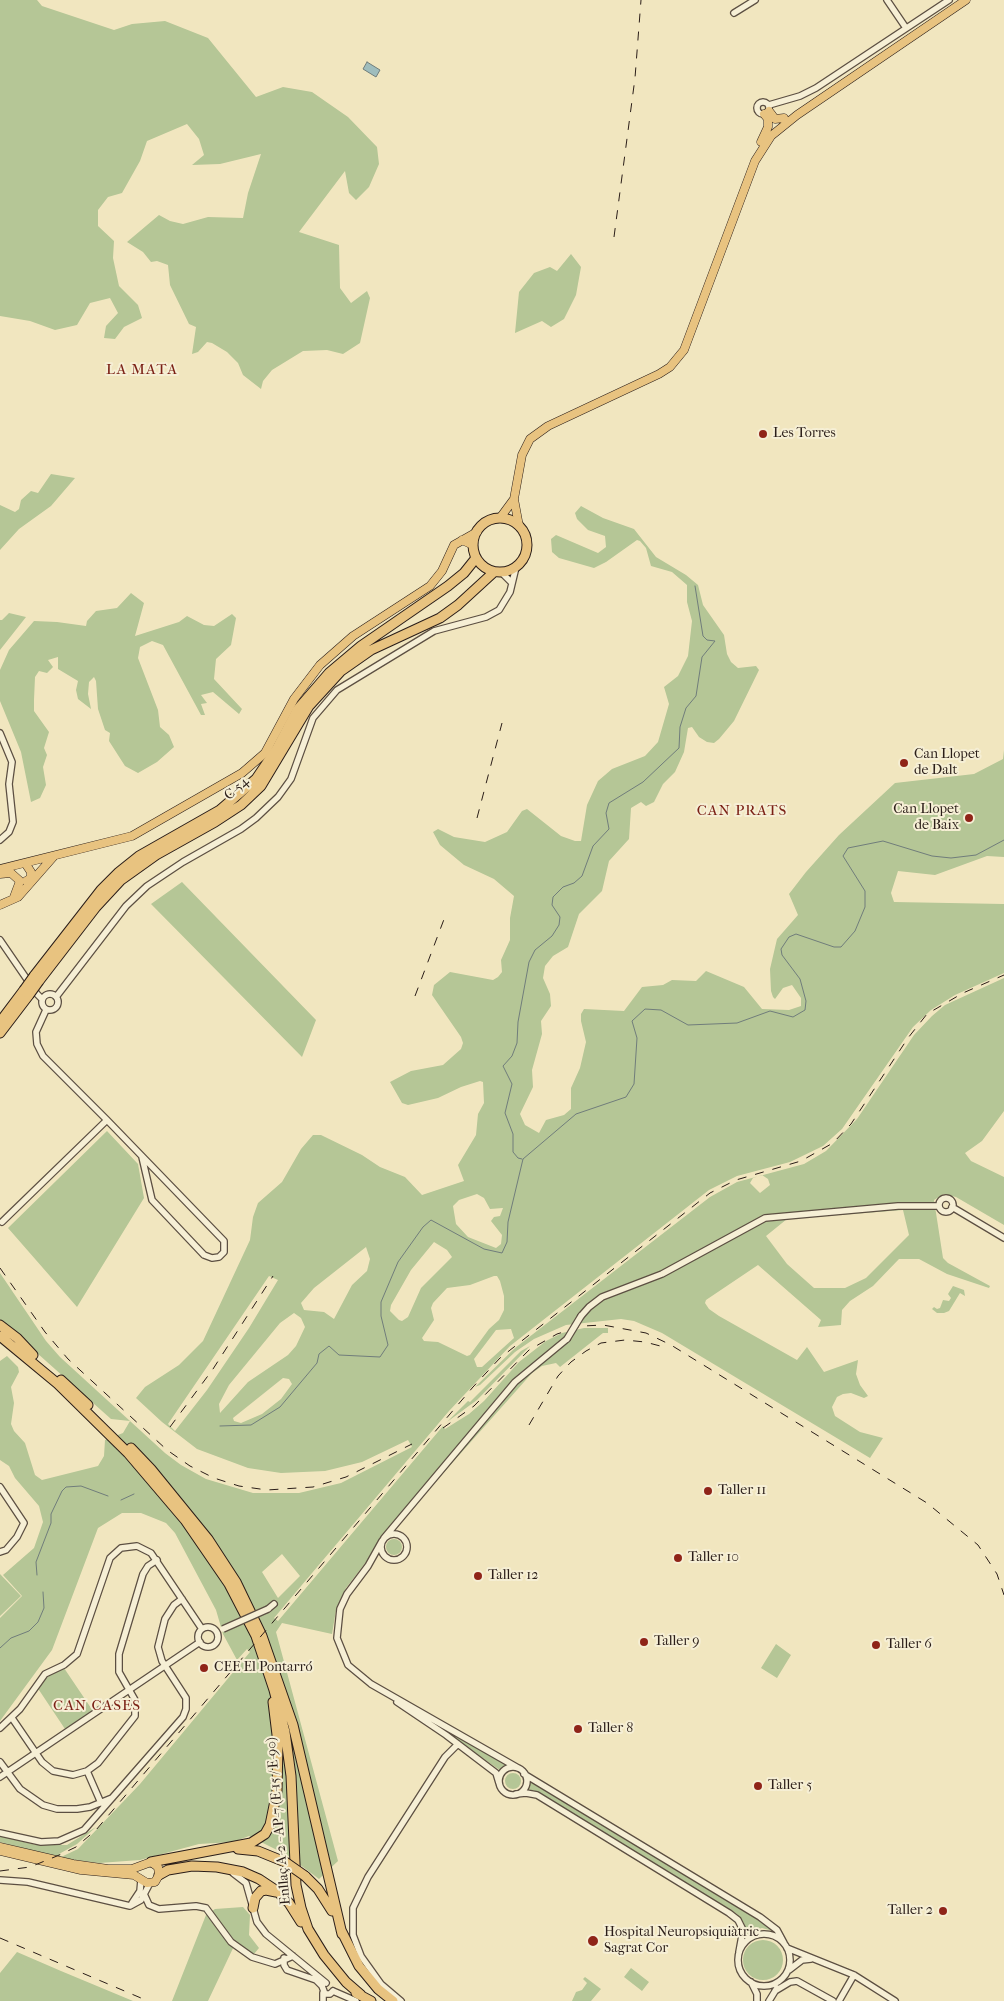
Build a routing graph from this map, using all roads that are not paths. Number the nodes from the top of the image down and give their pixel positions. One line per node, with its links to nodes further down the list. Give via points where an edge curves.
1 (754, 0): 5 (street)
2 (887, 0): 6 (street)
3 (949, 0): 6 (street)
4 (966, 0): 7 (main road)
5 (734, 13)
6 (906, 28): 8 (street, via 816,88)
7 (860, 71): 9 (main road); 11 (main road, via 771,136 755,161)
8 (767, 110): 9 (main road, via 775,119); 10 (main road, via 768,127)
9 (784, 118): 10 (main road)
10 (761, 142): 11 (main road, via 746,172)
11 (728, 233): 12 (main road, via 687,345 676,361 659,374 541,430 530,439 523,450)
12 (514, 499): 13 (main road); 14 (main road)
13 (500, 518): 14 (highway); 15 (highway, via 486,522)
14 (519, 526): 19 (highway, via 527,547)
15 (476, 532): 16 (main road); 17 (highway)
16 (462, 540): 17 (main road); 24 (main road, via 454,545 442,571 430,586 353,636 320,665 294,699 257,762 145,831)
17 (473, 545): 18 (highway)
18 (476, 558): 20 (highway, via 487,569); 31 (highway, C-54 / C-54, via 464,574 354,651 329,673 297,710 256,779 220,810 139,856 119,872 101,890)
19 (516, 567): 20 (highway); 21 (street)
20 (498, 572): 21 (street); 31 (highway, C-54 / C-54, via 440,618 371,650 341,671 309,706 261,786 216,822 156,855 121,880)
21 (511, 582): 33 (street, via 510,592 499,610 434,632 337,690 313,718 291,779 278,797 241,829 147,886 120,914)
22 (0, 733): 23 (street, via 12,762 9,784 13,822 9,832)
23 (0, 840)
24 (54, 856): 25 (main road); 29 (main road, via 18,897)
25 (25, 864): 26 (main road); 28 (main road, via 32,875 28,881)
26 (0, 869)
27 (0, 874): 28 (main road, via 12,873)
28 (20, 881): 29 (main road, via 18,890)
29 (4, 903)
30 (0, 940): 34 (street)
31 (36, 979): 32 (highway, C-54 / C-54, bridge)
32 (26, 992): 36 (highway, C-54); 37 (highway, C-54 / C-54)
33 (56, 997): 34 (street, via 49,994); 35 (street, via 56,1007)
34 (42, 998): 35 (street, via 42,1006)
35 (46, 1010): 38 (street, via 36,1032 39,1051)
36 (0, 1022)
37 (0, 1034)
38 (106, 1120): 39 (street); 42 (street)
39 (142, 1157): 39 (street, via 152,1200 204,1255 219,1257 226,1248 224,1241)
40 (939, 1206): 41 (street, via 945,1212); 41 (street, via 940,1201 946,1198); 50 (street, bridge, via 898,1206 765,1218 662,1274 602,1297 589,1306 567,1339 515,1382)
41 (952, 1207): 43 (street)
42 (2, 1222)
43 (1004, 1238)
44 (0, 1325): 48 (highway, via 17,1338)
45 (0, 1330): 48 (highway, Enllaç A-2 - AP-7 (E-15 / E-90))
46 (0, 1336): 48 (highway, Enllaç A-2 - AP-7 (E-15 / E-90))
47 (0, 1343): 48 (highway)
48 (31, 1357): 62 (highway, Enllaç A-2 - AP-7 (E-15 / E-90), via 128,1453 185,1520 229,1584); 97 (highway, Enllaç A-2 - AP-7 (E-15 / E-90), via 74,1391 152,1469 208,1539 236,1582 266,1644 288,1709)
49 (0, 1487): 53 (street, via 24,1523 6,1550)
50 (398, 1520): 51 (street, via 396,1530); 52 (street)
51 (399, 1535): 52 (street, via 391,1534); 55 (street, via 406,1544 405,1552 399,1559)
52 (383, 1539): 55 (street, via 382,1552); 56 (street)
53 (0, 1552)
54 (157, 1560): 57 (street); 64 (street, via 143,1574 119,1654 119,1672); 66 (street, via 148,1550 137,1546 124,1547 113,1554 77,1654 45,1674)
55 (391, 1560): 56 (street, via 379,1558)
56 (368, 1566): 65 (street, via 343,1601 337,1638 343,1656 354,1671)
57 (182, 1599): 59 (street); 63 (street, via 165,1619 158,1648)
58 (274, 1604): 60 (street, bridge)
59 (202, 1629): 60 (street, via 210,1627); 61 (street)
60 (217, 1632): 61 (street, via 217,1641 212,1646)
61 (200, 1642): 63 (street)
62 (264, 1658): 84 (highway, via 278,1743 277,1791 272,1818 259,1840); 111 (highway, Enllaç A-2 - AP-7 (E-15 / E-90), via 285,1732 300,1908 324,1955)
63 (165, 1666): 64 (street); 78 (street, via 184,1696 185,1714)
64 (129, 1690): 69 (street); 72 (street, via 136,1706 134,1719 98,1763)
65 (386, 1693): 68 (street); 71 (street)
66 (12, 1718): 67 (street); 69 (street)
67 (0, 1728)
68 (458, 1744): 76 (street, via 496,1773); 115 (street, via 445,1757 368,1877 352,1908 353,1935 361,1956 381,1984)
69 (36, 1753): 72 (street, via 45,1765 61,1774); 73 (street)
70 (0, 1762): 73 (street)
71 (518, 1768): 74 (street); 76 (street, via 505,1770)
72 (87, 1771): 79 (street)
73 (7, 1773): 75 (street); 80 (street, via 20,1789 44,1805 57,1809)
74 (524, 1774): 77 (street, via 526,1786); 99 (street, via 760,1917 777,1930)
75 (0, 1777)
76 (499, 1783): 77 (street, via 507,1794)
77 (516, 1794): 100 (street, via 537,1795 729,1913 743,1930)
78 (116, 1796): 79 (street); 81 (street)
79 (101, 1803): 80 (street)
80 (90, 1807): 81 (street, via 98,1808)
81 (99, 1815): 82 (street, via 84,1830 59,1841 42,1842)
82 (0, 1833)
83 (0, 1847): 87 (main road, via 94,1868 126,1870)
84 (211, 1849): 86 (highway); 97 (highway, bridge, via 251,1850 285,1862 305,1876 324,1896)
85 (0, 1851): 90 (main road, via 94,1872 134,1875)
86 (151, 1862): 87 (main road); 89 (main road, via 158,1866)
87 (140, 1865): 90 (main road)
88 (217, 1867): 89 (highway, via 182,1867); 94 (highway, via 253,1876); 96 (street, via 242,1878)
89 (159, 1875): 92 (main road)
90 (140, 1879): 92 (main road); 95 (street, via 139,1896)
91 (0, 1880): 95 (street, via 34,1884)
92 (150, 1883): 93 (street)
93 (144, 1894): 95 (street, via 138,1903); 102 (street, via 149,1905 159,1909 206,1908 231,1942 244,1953 270,1964 278,1964)
94 (282, 1895): 96 (highway, via 270,1890 261,1891); 111 (highway, via 323,1961)
95 (126, 1906)
96 (253, 1908): 98 (street, via 260,1928)
97 (342, 1934): 114 (highway, via 365,1974)
98 (278, 1945): 101 (street); 102 (street)
99 (786, 1946): 100 (street, via 777,1937 762,1934 748,1939); 103 (street); 104 (street, via 790,1957)
100 (739, 1952): 106 (street, via 740,1970)
101 (293, 1956): 102 (street); 107 (street)
102 (284, 1959): 107 (street, via 287,1970)
103 (814, 1959): 104 (street, via 802,1960); 105 (street)
104 (786, 1974): 106 (street, via 766,1986); 108 (street)
105 (854, 1975): 119 (street); 120 (street)
106 (751, 1982): 116 (street)
107 (324, 1985): 109 (street, via 332,1985); 110 (street)
108 (775, 1991): 117 (street); 118 (street, via 797,1981)
109 (332, 1992): 110 (street); 111 (street); 112 (street)
110 (323, 1993): 112 (street)
111 (359, 1998): 113 (highway)
112 (325, 2001)
113 (371, 2001)
114 (393, 2001)
115 (401, 2001)
116 (757, 2001)
117 (769, 2001)
118 (833, 2001)
119 (839, 2001)
120 (895, 2001)

